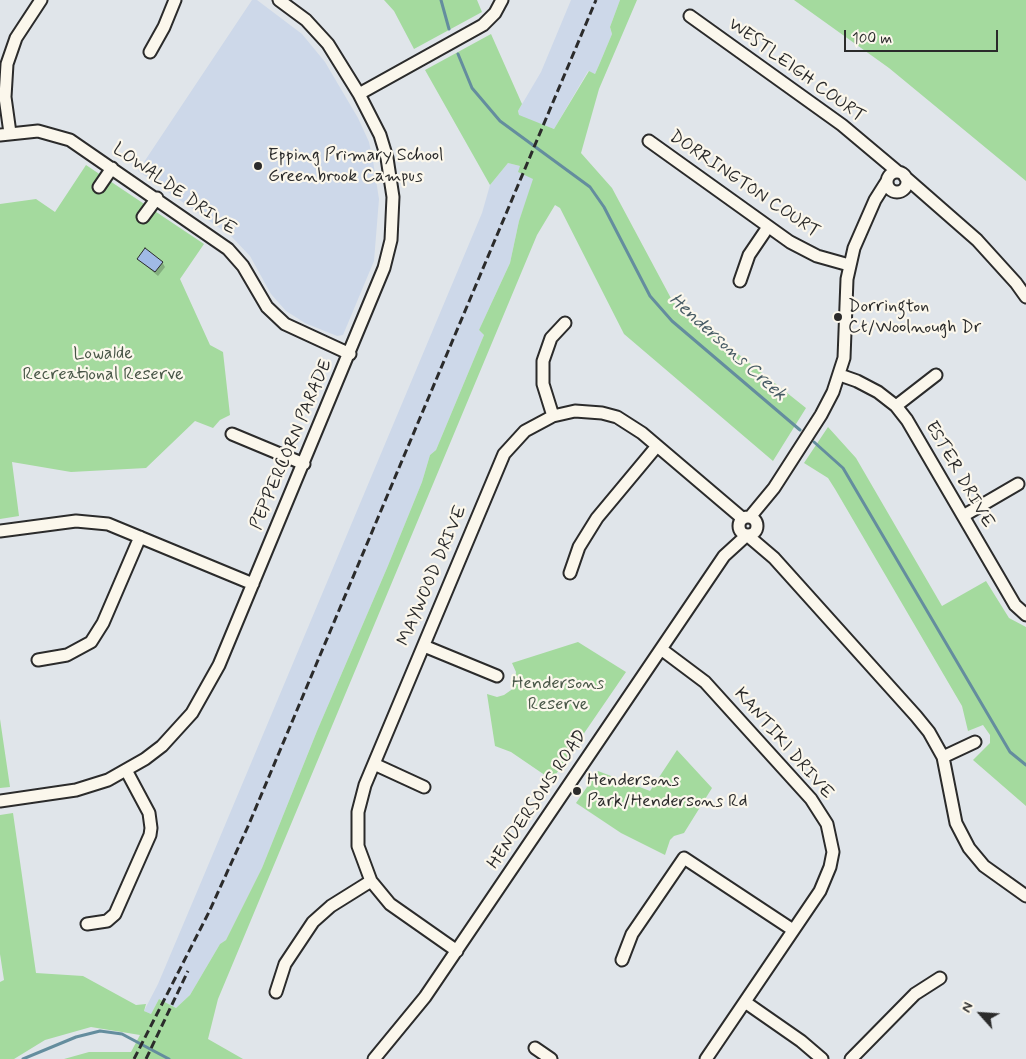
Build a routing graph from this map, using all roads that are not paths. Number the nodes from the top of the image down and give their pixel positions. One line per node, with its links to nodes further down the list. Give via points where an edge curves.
1 (41, 0): 6 (street, via 16,38)
2 (175, 0): 7 (street)
3 (279, 0): 8 (street, PEPPERCORN PARADE, via 317,30 337,56)
4 (502, 0): 8 (street, via 483,25)
5 (690, 16): 12 (street, WESTLEIGH COURT, via 842,125 880,156)
6 (5, 48): 9 (street)
7 (150, 52)
8 (358, 94): 21 (street, PEPPERCORN PARADE, via 380,136 387,158 393,219 384,268)
9 (5, 134): 11 (street, LOWALDE DRIVE, via 38,131 60,136)
10 (649, 141): 16 (street, DORRINGTON COURT)
11 (112, 168): 13 (street); 14 (street, LOWALDE DRIVE)
12 (896, 181): 17 (street, via 867,216); 19 (street, via 930,200 977,240)
13 (99, 187)
14 (157, 198): 15 (street); 21 (street, LOWALDE DRIVE, via 212,235 236,256 267,307 285,324)
15 (143, 217)
16 (768, 227): 17 (street, DORRINGTON COURT, via 802,249); 18 (street, via 749,255)
17 (850, 265): 22 (street, via 846,287 846,340)
18 (740, 281)
19 (1026, 297)
20 (565, 324): 25 (street, via 551,338 543,361 543,384)
21 (350, 354): 28 (street, PEPPERCORN PARADE)
22 (840, 375): 24 (street, ESTER DRIVE, via 868,386); 31 (street, via 824,410)
23 (936, 375): 24 (street)
24 (896, 406): 30 (street, ESTER DRIVE)
25 (553, 416): 27 (street, MAYWOOD DRIVE, via 575,411 602,413 631,425); 37 (street, MAYWOOD DRIVE, via 525,430 504,454)
26 (232, 434): 28 (street)
27 (656, 446): 31 (street, MAYWOOD DRIVE); 34 (street, via 597,518 579,547)
28 (304, 464): 35 (street, PEPPERCORN PARADE)
29 (1018, 484): 30 (street)
30 (963, 516): 36 (street, ESTER DRIVE, via 1015,605)
31 (748, 526): 38 (street, HENDERSONS ROAD); 42 (street, via 920,721)
32 (0, 531): 33 (street, via 85,521 108,524)
33 (140, 537): 35 (street); 39 (street, via 92,642 67,656)
34 (570, 572)
35 (253, 584): 44 (street, PEPPERCORN PARADE, via 211,682 192,713 162,746)
36 (1026, 616)
37 (424, 646): 40 (street); 43 (street, MAYWOOD DRIVE)
38 (661, 649): 50 (street, KANTIKI DRIVE, via 705,682 811,799 827,824 833,852 830,867 820,891); 51 (street, HENDERSONS ROAD)
39 (38, 660)
40 (497, 676)
41 (976, 742): 42 (street)
42 (943, 757): 48 (street, via 956,823 969,848 984,866)
43 (374, 764): 45 (street); 47 (street, MAYWOOD DRIVE, via 361,797 356,827 358,846)
44 (126, 770): 46 (street, PEPPERCORN PARADE, via 108,780 76,790); 49 (street, via 149,814 150,834 115,914 107,922)
45 (424, 786)
46 (0, 801)
47 (371, 881): 51 (street, MAYWOOD DRIVE, via 390,904); 54 (street, via 331,906 313,922 285,964)
48 (1026, 896)
49 (87, 924)
50 (793, 930): 52 (street, via 684,858 632,934); 55 (street, KANTIKI DRIVE)
51 (456, 951): 57 (street, HENDERSONS ROAD, via 414,1012)
52 (622, 960)
53 (940, 978): 61 (street, via 915,994)
54 (276, 992)
55 (745, 1002): 59 (street, KANTIKI DRIVE); 60 (street, via 802,1041)
56 (535, 1048): 58 (street)
57 (374, 1059)
58 (551, 1059)
59 (706, 1059)
60 (822, 1059)
61 (851, 1059)

